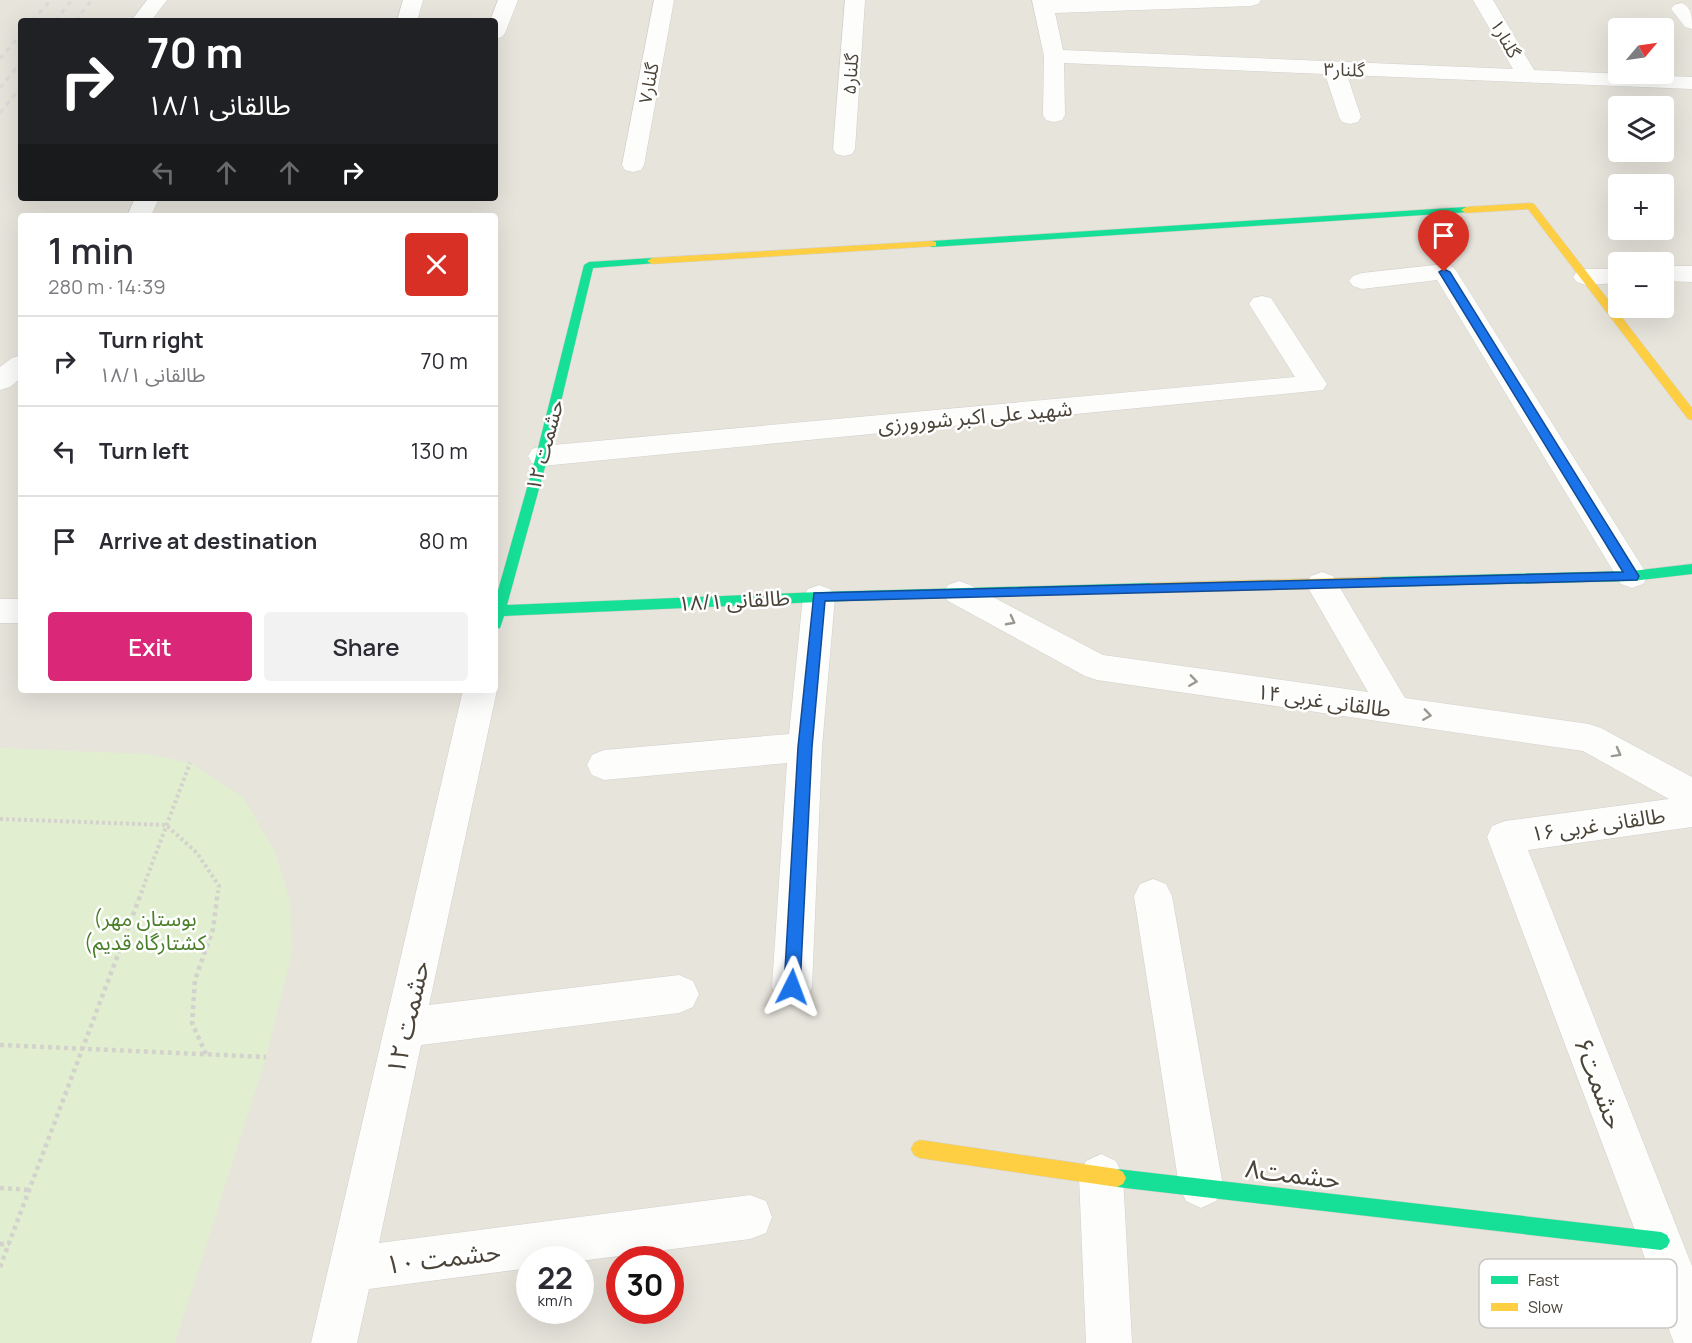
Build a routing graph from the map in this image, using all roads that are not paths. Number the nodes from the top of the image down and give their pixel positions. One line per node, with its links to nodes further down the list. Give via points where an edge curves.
1 (157, 0): 9 (street)
2 (413, 0): 10 (street)
3 (508, 0): 11 (street)
4 (664, 0): 19 (street, گلنار۷)
5 (855, 0): 18 (street, گلنار۵)
6 (1251, 0): 8 (street)
7 (1483, 0): 14 (street, گلنار۱)
8 (1043, 4): 12 (street)
9 (143, 18)
10 (408, 18)
11 (498, 25)
12 (1054, 57): 13 (street, گلنار۳); 16 (street)
13 (1334, 68): 14 (street, گلنار۳); 17 (street)
14 (1528, 76): 15 (street, گلنار۳)
15 (1692, 83)
16 (1054, 115)
17 (1350, 117)
18 (844, 149)
19 (633, 165)
20 (1674, 274): 21 (street)
21 (1692, 274)
22 (1608, 276): 23 (street)
23 (1586, 277): 29 (street); 30 (street, حشمت ۱۲, via 1530,206 589,265)
24 (1362, 281): 32 (street, via 1444,272)
25 (1262, 304): 30 (street, شهید علی اکبر شورورزی, via 1313,384)
26 (18, 367): 27 (street)
27 (0, 382): 28 (street)
28 (18, 384)
29 (1692, 416)
30 (542, 456): 36 (street, حشمت ۱۲)
31 (1692, 569): 32 (street, طالقانی ۱۸/۱)
32 (1632, 576): 33 (street, طالقانی ۱۸/۱)
33 (1322, 584): 34 (street, طالقانی ۱۸/۱); 41 (street)
34 (959, 593): 35 (street, طالقانی ۱۸/۱); 41 (street, طالقانی غربی ۱۴, one-way to 41, via 1097,668)
35 (819, 597): 39 (street, طالقانی ۱۸/۱); 42 (street)
36 (498, 609)
37 (0, 611): 38 (street)
38 (18, 611)
39 (498, 616)
40 (479, 693): 50 (street, حشمت ۱۲)
41 (1395, 710): 44 (street, طالقانی غربی ۱۴, one-way to 44, via 1589,738)
42 (805, 747): 43 (street); 48 (street)
43 (604, 765)
44 (1692, 794)
45 (1692, 811): 46 (street, طالقانی غربی ۱۶)
46 (1505, 837): 55 (street, حشمت۶)
47 (1153, 896): 53 (street)
48 (792, 987)
49 (679, 994): 50 (street)
50 (405, 1027): 57 (street, حشمت ۱۲)
51 (920, 1149): 52 (street, حشمت۸)
52 (1101, 1176): 53 (street, حشمت۸); 61 (street)
53 (1201, 1186): 55 (street, حشمت۸)
54 (750, 1217): 57 (street, حشمت ۱۰)
55 (1661, 1240): 56 (street, حشمت۶)
56 (1668, 1259)
57 (351, 1269): 60 (street, حشمت ۱۲)
58 (1677, 1286): 59 (street, حشمت۶)
59 (1692, 1330)
60 (334, 1343)
61 (1109, 1343)

